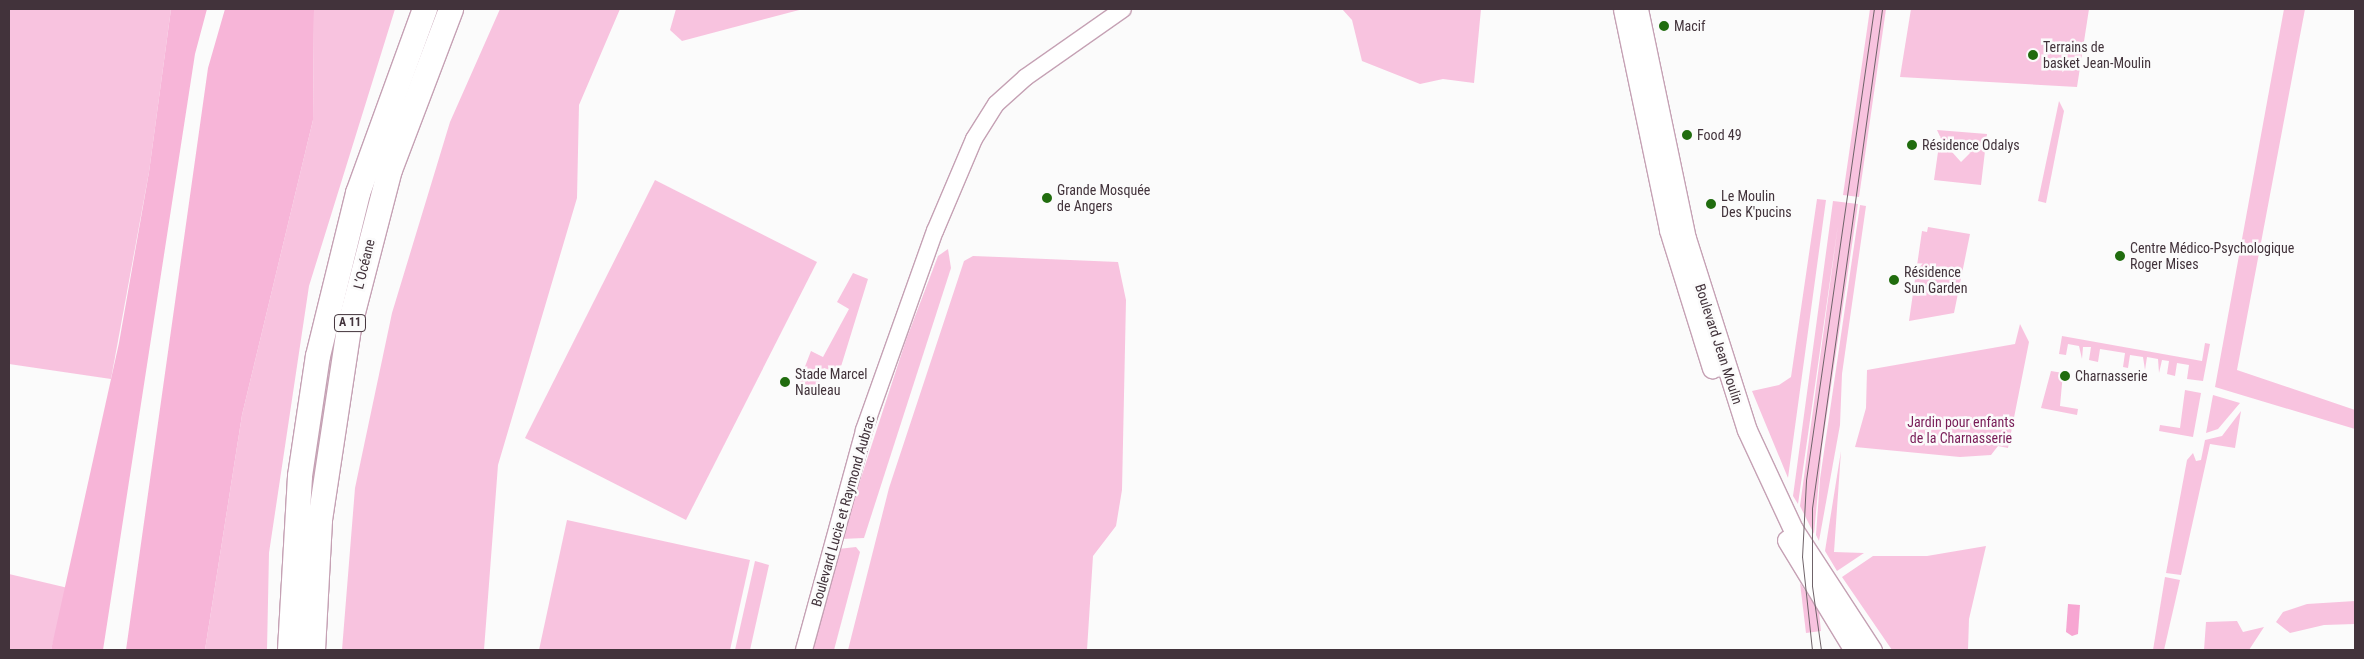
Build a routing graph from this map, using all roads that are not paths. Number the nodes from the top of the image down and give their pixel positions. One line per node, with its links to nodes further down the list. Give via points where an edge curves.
1 (425, 9): 6 (highway, L’Océane / A 11, via 358,193 318,356 300,476)
2 (451, 9): 7 (highway, L’Océane / A 11, via 390,170 349,328 321,511)
3 (1123, 9): 8 (street, Boulevard Lucie et Raymond Aubrac, via 996,104 974,139 935,231 864,430)
4 (1623, 9): 9 (main road, Boulevard Jean Moulin, via 1669,230 1697,329 1769,506 1802,571)
5 (1638, 9): 10 (main road, Boulevard Jean Moulin, via 1686,238 1747,430 1793,529)
6 (290, 650)
7 (313, 650)
8 (804, 650)
9 (1854, 650)
10 (1872, 650)

